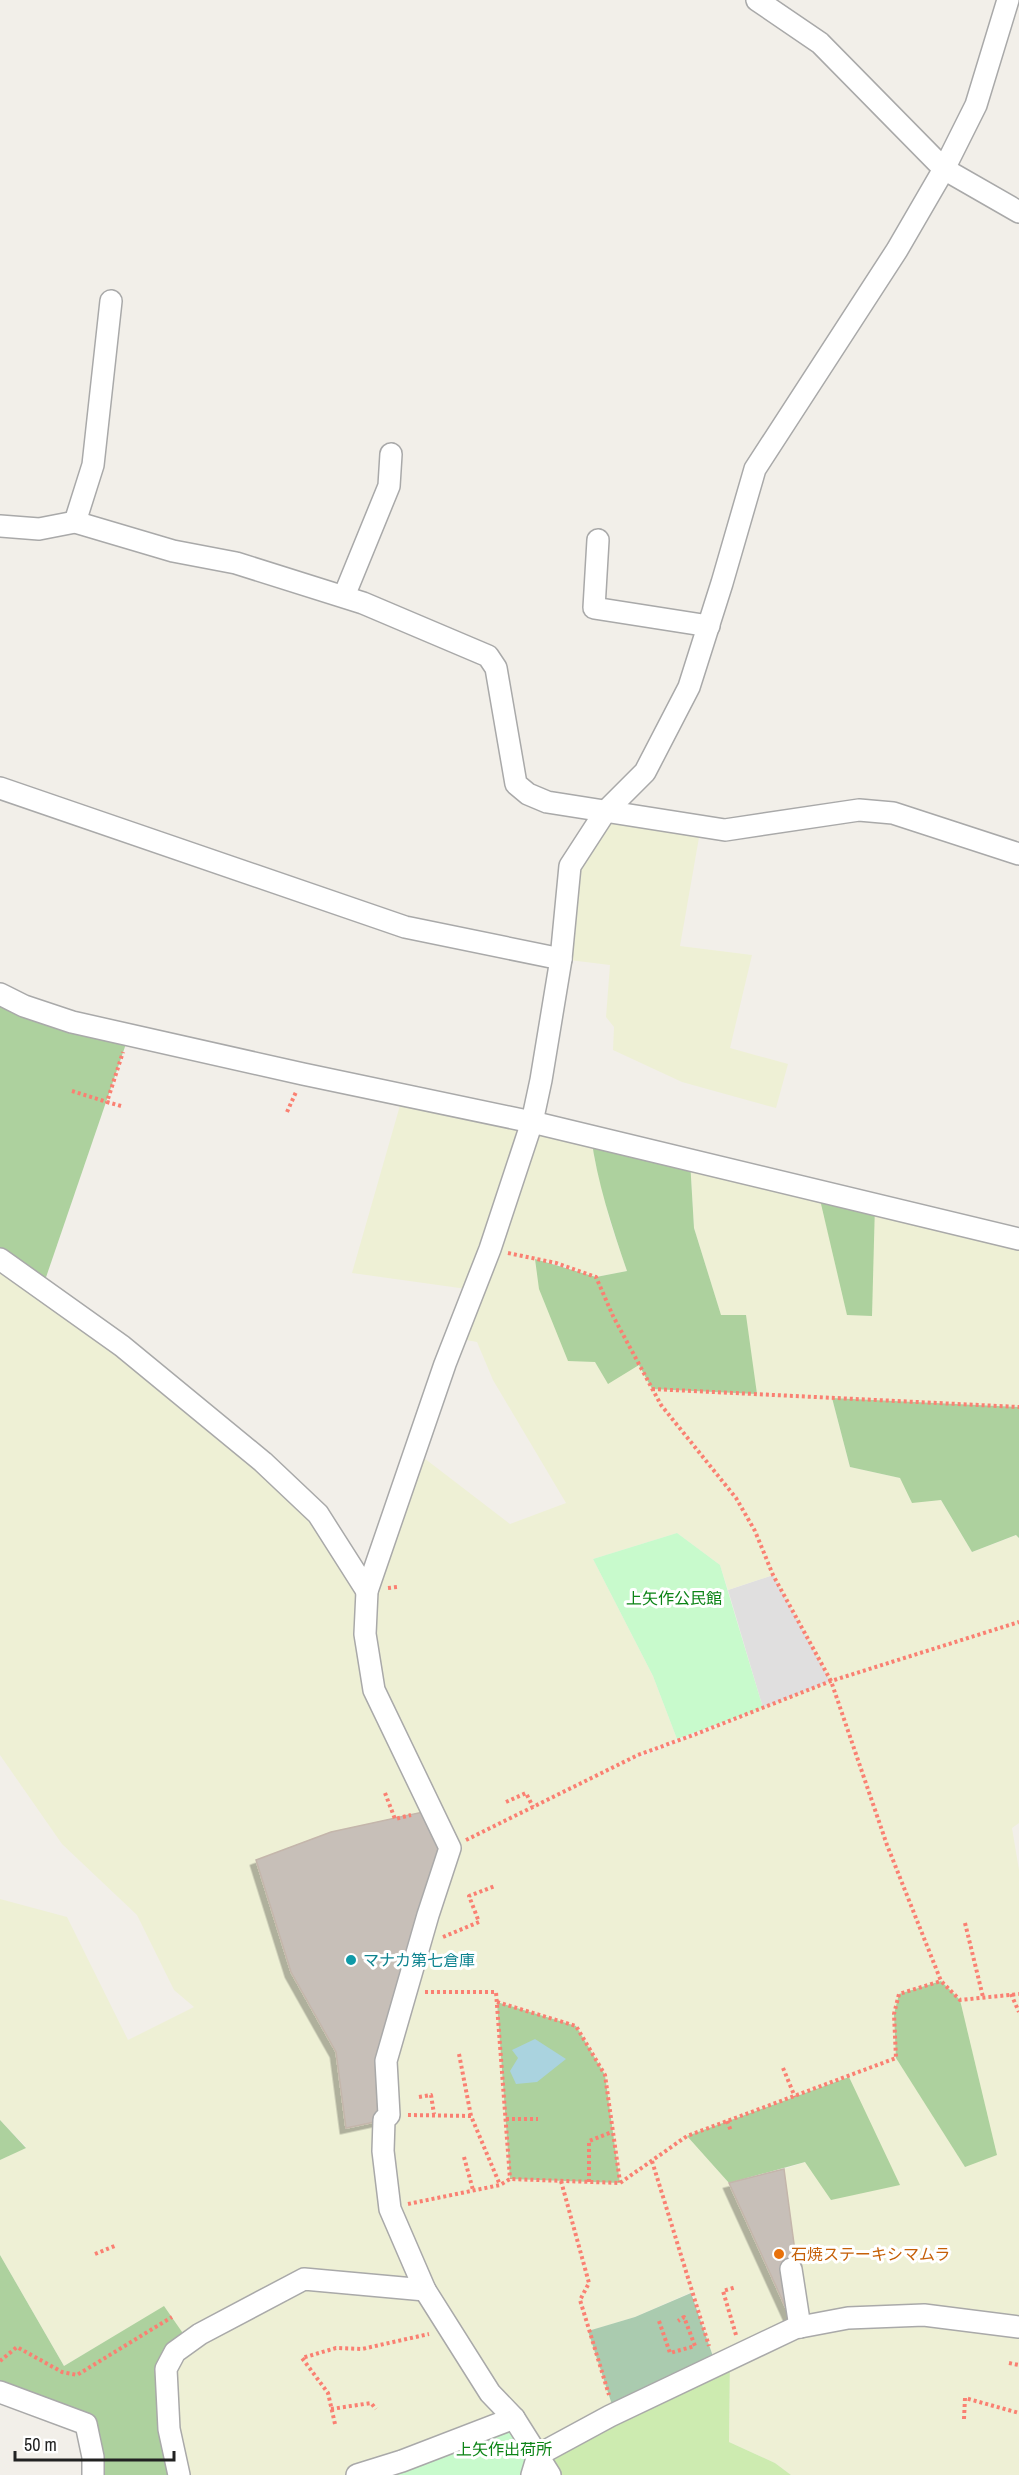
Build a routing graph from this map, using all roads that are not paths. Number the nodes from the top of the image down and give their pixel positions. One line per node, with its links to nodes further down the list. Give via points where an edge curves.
1 (757, 0): 3 (street, via 820,43)
2 (1008, 0): 3 (street, via 976,105)
3 (944, 169): 4 (street); 11 (street, via 897,250 755,469)
4 (1019, 212)
5 (111, 302): 7 (street, via 93,465)
6 (392, 454): 10 (street, via 389,486)
7 (75, 522): 8 (street, via 39,529); 10 (street, via 173,551 236,563)
8 (0, 526)
9 (598, 540): 11 (street, via 594,608)
10 (344, 596): 13 (street, via 488,656 496,669 516,784 548,802)
11 (709, 626): 13 (street, via 689,687 645,772)
12 (0, 788): 15 (street, via 405,927)
13 (605, 812): 14 (street, via 725,830 859,810 893,813); 15 (street, via 570,866)
14 (1019, 854)
15 (561, 959): 17 (street)
16 (0, 994): 17 (street, via 72,1022)
17 (532, 1122): 18 (street); 20 (street)
18 (1019, 1239)
19 (0, 1259): 20 (street, via 122,1346 263,1462 318,1514)
20 (367, 1591): 22 (street, via 365,1634 374,1690 450,1848 386,2061 389,2115 384,2120 383,2151 390,2208)
21 (791, 2269): 24 (street)
22 (425, 2290): 26 (street, via 490,2393); 29 (street, via 304,2279 200,2334 175,2352 166,2369 169,2429)
23 (1019, 2326): 24 (street, via 924,2315 848,2318)
24 (800, 2327): 27 (street, via 615,2414)
25 (0, 2391): 28 (street, via 86,2424)
26 (514, 2418): 27 (street); 30 (street)
27 (538, 2455): 31 (street); 32 (street)
28 (93, 2475)
29 (178, 2475)
30 (357, 2475)
31 (532, 2475)
32 (550, 2475)

